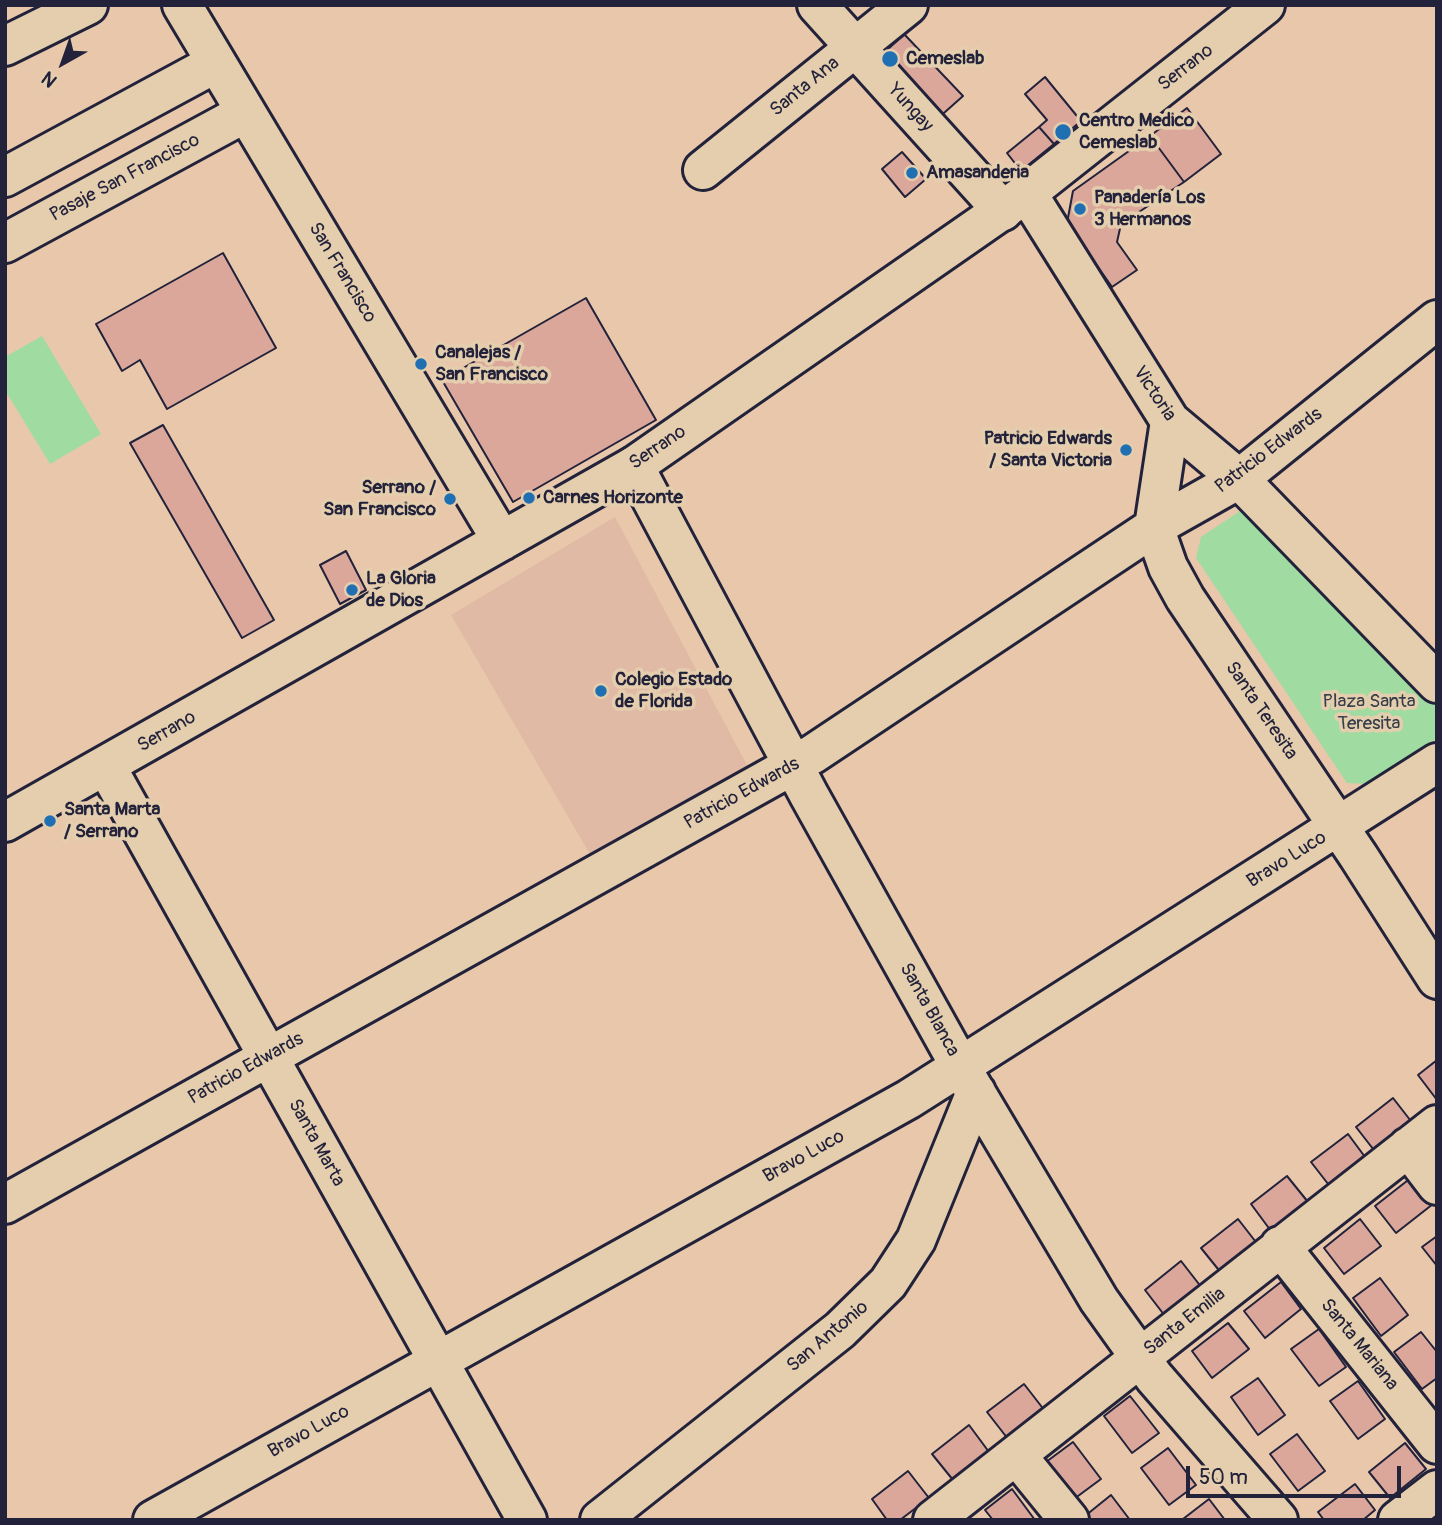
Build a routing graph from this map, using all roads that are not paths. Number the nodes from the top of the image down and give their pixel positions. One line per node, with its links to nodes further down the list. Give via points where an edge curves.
1 (88, 5): 6 (street)
2 (183, 5): 8 (street, San Francisco)
3 (817, 5): 7 (street, Yungay)
4 (908, 5): 7 (street, Santa Ana)
5 (1265, 5): 12 (street, Serrano)
6 (5, 46)
7 (856, 47): 10 (street, Santa Ana); 12 (street, Yungay)
8 (216, 64): 9 (street, San Francisco); 11 (street)
9 (245, 113): 13 (street, Pasaje San Francisco); 19 (street, San Francisco)
10 (703, 170)
11 (5, 177)
12 (1015, 202): 15 (street, Victoria); 16 (street, Serrano)
13 (5, 243)
14 (1437, 320): 17 (street, Patricio Edwards)
15 (1170, 421): 17 (street, Victoria); 18 (street, Santa Teresita)
16 (634, 466): 19 (street, Serrano); 23 (street, Santa Blanca)
17 (1239, 480): 18 (street, Patricio Edwards); 20 (street, Victoria)
18 (1154, 527): 23 (street, Patricio Edwards); 25 (street, Santa Teresita, via 1185,598)
19 (502, 541): 22 (street, Serrano)
20 (1437, 683)
21 (1437, 762): 25 (street, Bravo Luco)
22 (106, 766): 24 (street, Serrano); 27 (street, Santa Marta)
23 (793, 766): 27 (street, Patricio Edwards); 28 (street, Santa Blanca)
24 (5, 822)
25 (1340, 827): 26 (street, Santa Teresita); 28 (street, Bravo Luco)
26 (1437, 979)
27 (268, 1056): 31 (street, Patricio Edwards); 34 (street, Santa Marta)
28 (968, 1079): 33 (street, Santa Blanca, via 1074,1259); 34 (street, Bravo Luco, via 909,1099); 40 (street, San Antonio, via 916,1240 888,1283 840,1330)
29 (1422, 1136): 30 (street); 32 (street, Santa Emilia)
30 (1437, 1185)
31 (5, 1204)
32 (1280, 1247): 33 (street, Santa Emilia); 35 (street, Santa Mariana)
33 (1139, 1358): 36 (street, Santa Emilia); 43 (street, Santa Blanca)
34 (436, 1361): 38 (street, Bravo Luco); 39 (street, Santa Marta)
35 (1437, 1444)
36 (1017, 1456): 41 (street, Santa Emilia); 42 (street)
37 (1437, 1490): 44 (street)
38 (153, 1520)
39 (527, 1520)
40 (600, 1520)
41 (933, 1520)
42 (1069, 1520)
43 (1279, 1520)
44 (1398, 1520)

